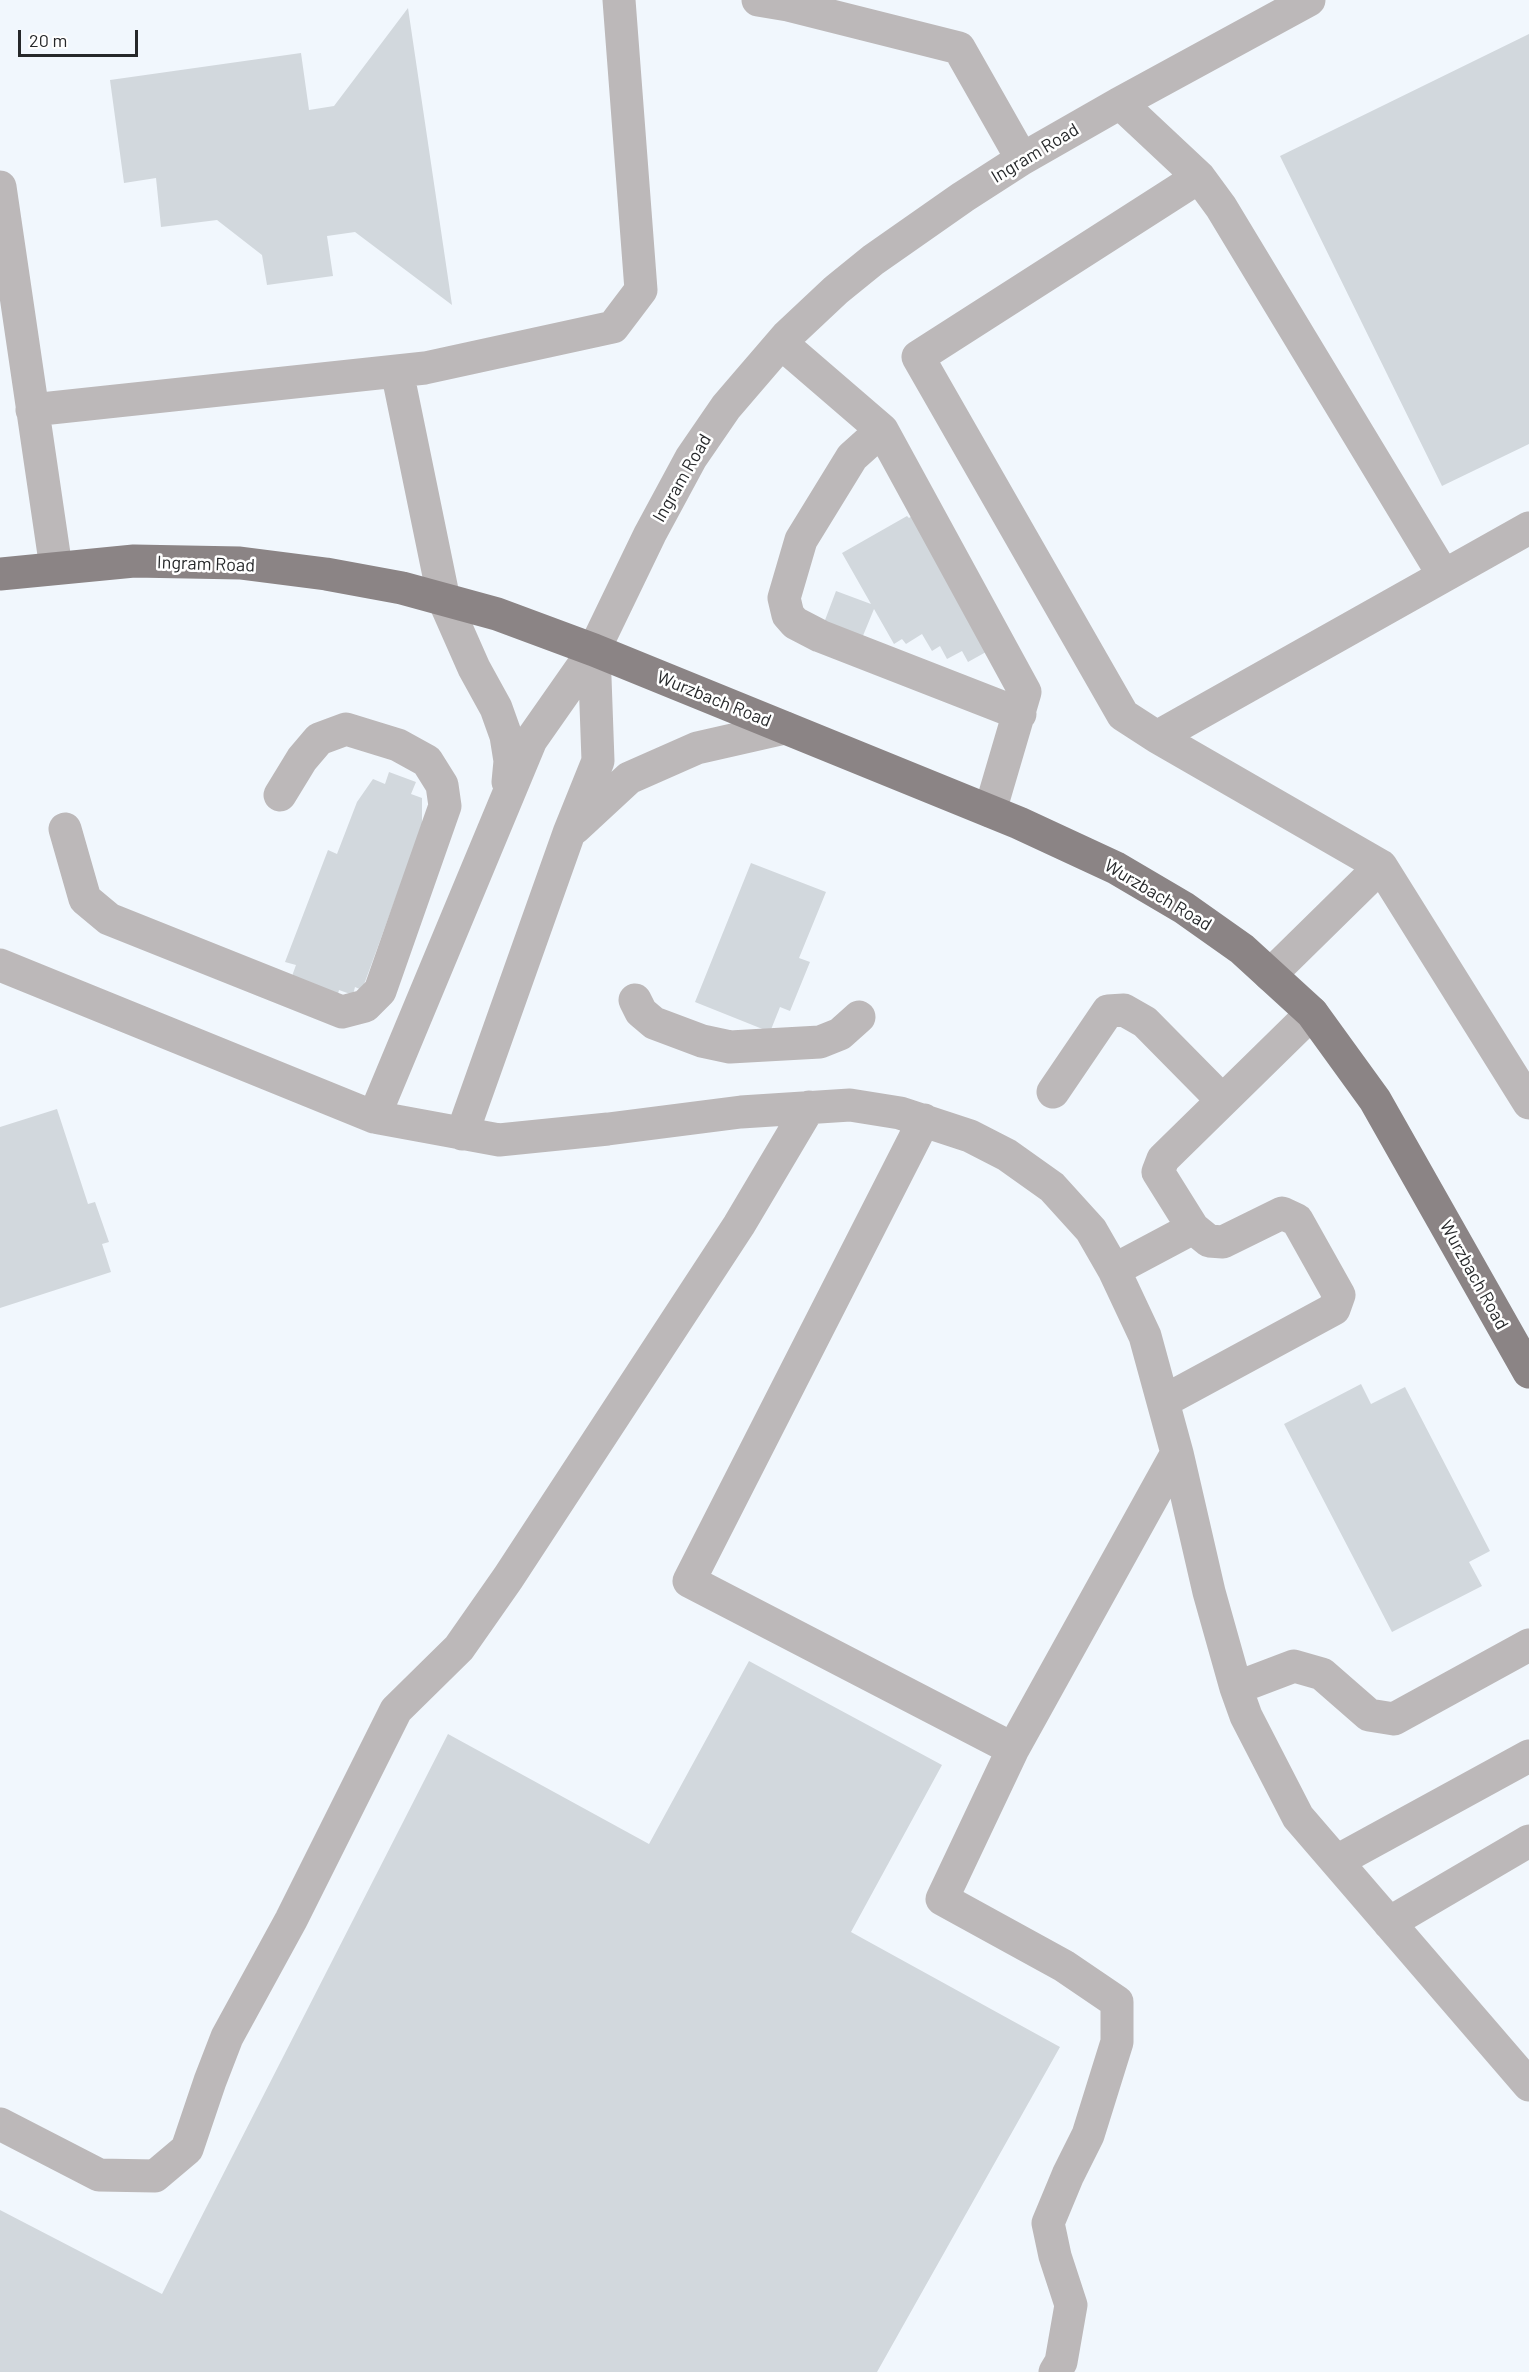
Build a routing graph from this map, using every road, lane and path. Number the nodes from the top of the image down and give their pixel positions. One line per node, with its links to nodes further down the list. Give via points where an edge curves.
1 (619, 0): 9 (street, via 641,290 613,327)
2 (758, 0): 5 (street, via 958,48)
3 (1310, 0): 4 (street, Ingram Road)
4 (1120, 103): 5 (street, Ingram Road); 6 (street)
5 (1022, 159): 8 (street, Ingram Road, via 873,261)
6 (1199, 177): 15 (street, via 1221,207); 20 (street, via 918,357 1123,715)
7 (0, 187): 10 (street)
8 (781, 343): 11 (street); 17 (street, Ingram Road, via 726,407 691,459)
9 (397, 371): 10 (street); 16 (street)
10 (32, 410): 13 (street)
11 (882, 430): 18 (street, via 1025,692); 18 (street, via 852,457 801,540 784,598 788,615 820,636)
12 (1529, 528): 15 (street)
13 (56, 568): 14 (main road, Ingram Road); 16 (main road, Ingram Road, via 134,561 240,563 326,574)
14 (0, 573)
15 (1444, 576): 20 (street)
16 (444, 600): 17 (main road, Ingram Road, via 497,614); 22 (street, via 506,735 510,760)
17 (594, 650): 19 (main road, Wurzbach Road); 22 (street, via 531,740); 25 (street, via 598,761)
18 (1020, 714): 23 (street)
19 (785, 728): 23 (main road, Wurzbach Road); 25 (street, via 697,748 629,778)
20 (1157, 737): 26 (street)
21 (280, 795): 24 (street, via 319,739 346,729 398,745 427,761 442,785 445,806 380,991 365,1006 342,1012 109,919 85,899)
22 (508, 795): 36 (street)
23 (990, 811): 28 (main road, Wurzbach Road, via 1126,873 1242,949)
24 (65, 829)
25 (569, 833): 38 (street)
26 (1381, 866): 28 (street); 34 (street)
27 (0, 965): 36 (street)
28 (1270, 975): 30 (main road, Wurzbach Road)
29 (635, 1000): 31 (street, via 641,1012 654,1023 730,1047 820,1042 840,1034)
30 (1311, 1013): 33 (street); 41 (main road, Wurzbach Road, via 1375,1100)
31 (859, 1017)
32 (1053, 1092): 33 (street, via 1108,1011 1124,1010 1145,1022)
33 (1222, 1100): 39 (street, via 1162,1159 1158,1172)
34 (1529, 1103)
35 (809, 1107): 37 (street, via 850,1105); 38 (street, via 499,1140); 52 (street, via 739,1225 508,1578 459,1648 396,1710 291,1920 227,2037 187,2149 155,2176 99,2175)
36 (374, 1117): 38 (street)
37 (924, 1120): 40 (street, via 970,1136 1007,1155 1052,1187 1091,1230); 46 (street, via 689,1581)
38 (462, 1134)
39 (1193, 1228): 40 (street); 42 (street, via 1209,1241 1223,1242 1282,1213 1298,1220 1339,1295 1334,1309)
40 (1114, 1270): 42 (street, via 1145,1336)
41 (1529, 1372)
42 (1164, 1401): 43 (street)
43 (1177, 1453): 45 (street); 46 (street)
44 (1529, 1645): 45 (street, via 1394,1719 1369,1715 1322,1674 1294,1666)
45 (1236, 1688): 49 (street, via 1246,1716 1298,1817)
46 (1013, 1749): 53 (street, via 942,1899 1064,1966 1117,2002 1114,2052 1088,2135 1048,2223 1071,2305 1061,2362)
47 (1529, 1756): 49 (street)
48 (1529, 1841): 50 (street)
49 (1337, 1861): 50 (street)
50 (1389, 1923): 51 (street)
51 (1529, 2085)
52 (0, 2124)
53 (1055, 2372)

